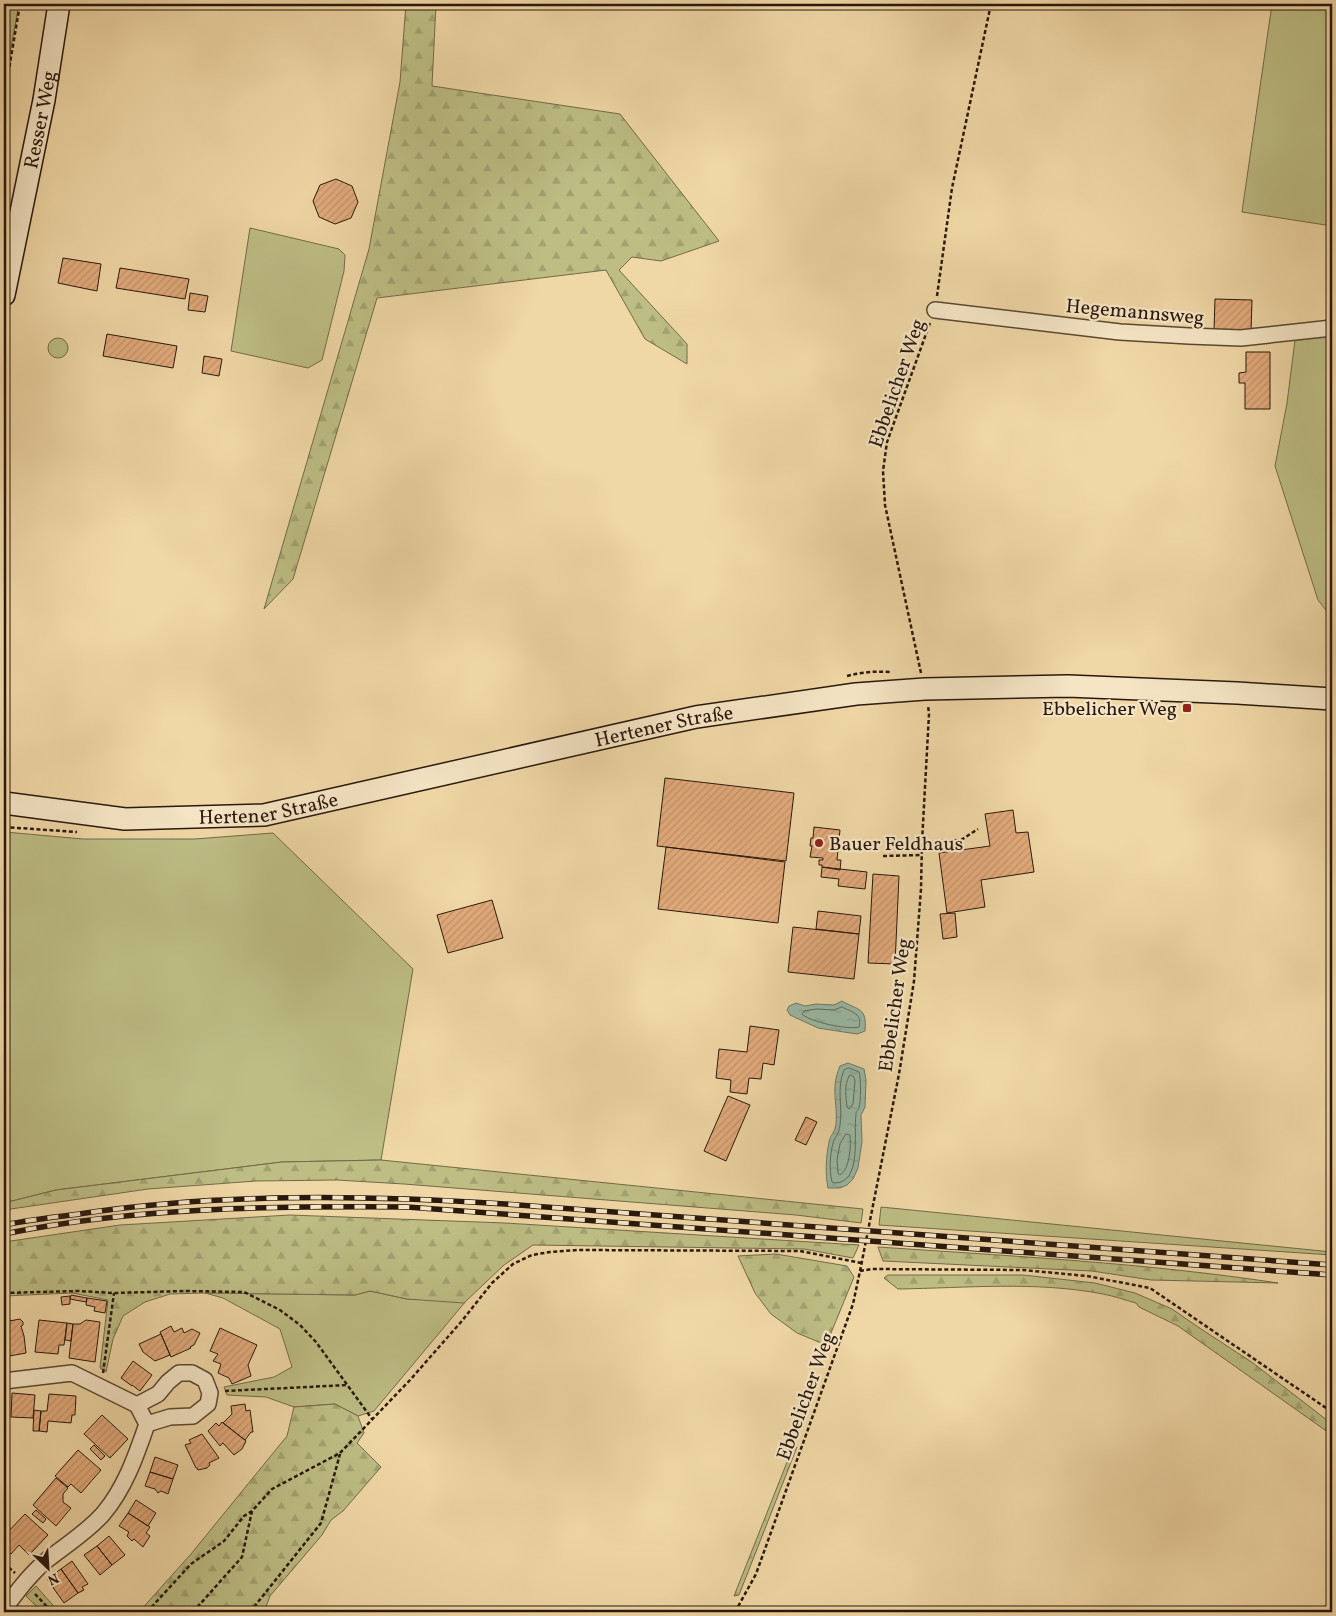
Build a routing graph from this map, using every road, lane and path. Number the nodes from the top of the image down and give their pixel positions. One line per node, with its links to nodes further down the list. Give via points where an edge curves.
1 (20, 4): 4 (path)
2 (59, 4): 5 (main road, Resser Weg, via 44,100)
3 (991, 4): 6 (path, Ebbelicher Weg, via 952,188)
4 (4, 99)
5 (4, 295)
6 (935, 310): 7 (street, Hegemannsweg, via 1120,332 1189,336 1241,338); 8 (path, Ebbelicher Weg, via 888,442 883,471 885,505)
7 (1332, 328)
8 (925, 689): 9 (main road, Hertener Straße, via 1068,686); 10 (main road, Hertener Straße, via 856,694 696,718 264,814 125,818); 14 (path, Ebbelicher Weg, via 929,714)
9 (1332, 699)
10 (7, 805)
11 (4, 828): 13 (path)
12 (978, 829): 14 (path, via 961,840)
13 (80, 832)
14 (922, 842): 15 (path, Ebbelicher Weg)
15 (922, 855): 16 (path); 17 (path, Ebbelicher Weg, via 914,981)
16 (883, 856)
17 (862, 1263): 18 (path, Ebbelicher Weg); 27 (path, via 800,1251 578,1250 532,1255 514,1264 492,1283 410,1380)
18 (860, 1271): 26 (path, via 1023,1270 1087,1276 1150,1288); 37 (path, Ebbelicher Weg, via 853,1304 756,1574)
19 (4, 1293): 20 (path, via 78,1290)
20 (114, 1293): 22 (path, via 244,1292 280,1310 300,1325); 23 (path)
21 (4, 1381): 23 (street, via 72,1373)
22 (348, 1385): 24 (path); 27 (path)
23 (101, 1387): 25 (street)
24 (210, 1393): 25 (street, via 205,1380 192,1373 179,1373 158,1394); 28 (street, via 208,1404 193,1416 170,1417)
25 (137, 1405): 28 (street)
26 (1332, 1412)
27 (372, 1419): 29 (path)
28 (146, 1424): 31 (street, via 117,1496 76,1540 46,1561)
29 (340, 1453): 30 (path, via 272,1489); 36 (path, via 321,1523)
30 (252, 1511): 34 (path, via 224,1540 192,1564); 35 (path, via 242,1557)
31 (25, 1582): 32 (street); 33 (path)
32 (4, 1609)
33 (52, 1612)
34 (148, 1612)
35 (193, 1612)
36 (250, 1612)
37 (735, 1612)

